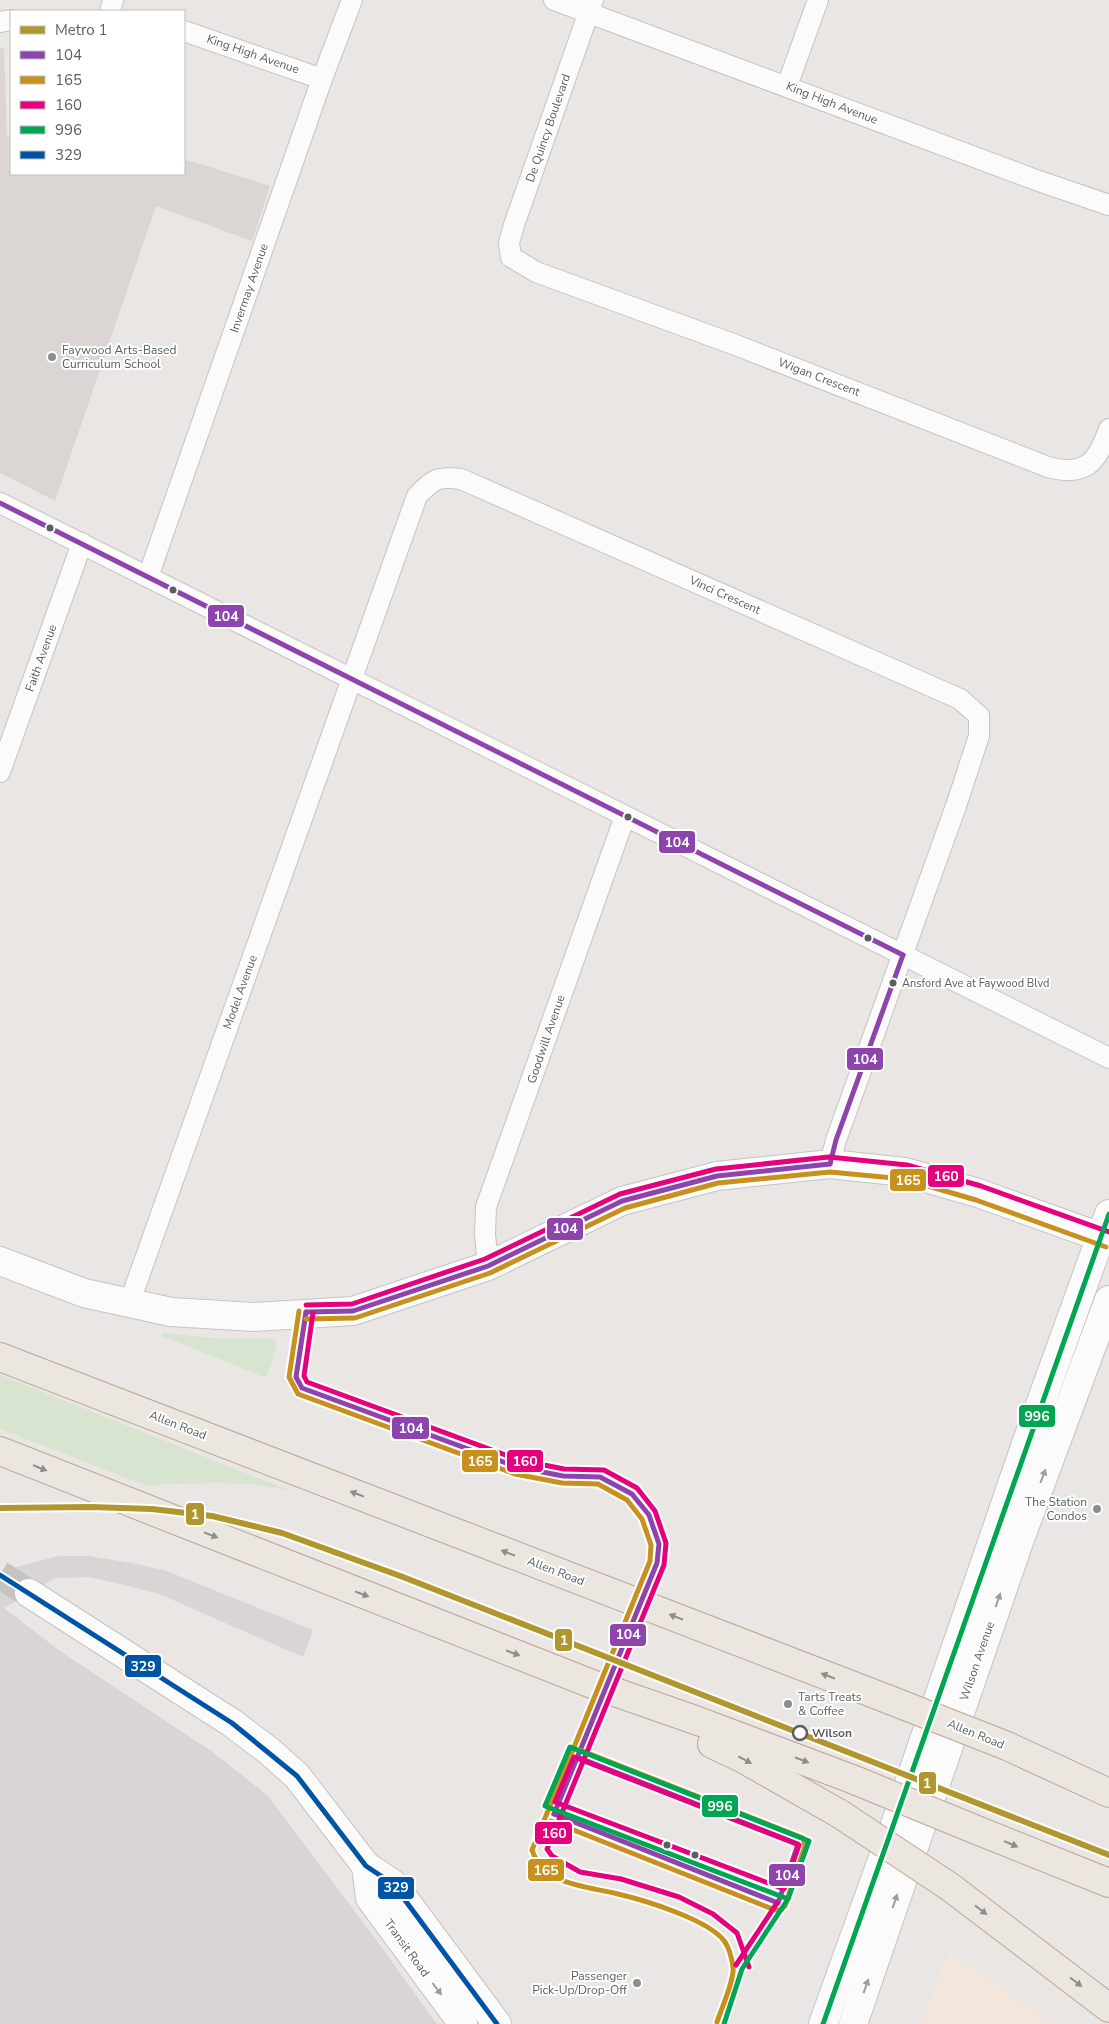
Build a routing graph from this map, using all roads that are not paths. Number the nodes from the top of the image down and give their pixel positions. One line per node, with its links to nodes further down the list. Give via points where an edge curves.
1 (352, 0): 6 (street, Invermay Avenue)
2 (554, 0): 4 (street, King High Avenue)
3 (818, 0): 7 (street)
4 (591, 6): 7 (street, King High Avenue); 9 (street, De Quincy Boulevard, via 514,225 509,243)
5 (185, 31): 6 (street, King High Avenue)
6 (322, 78): 13 (street, Invermay Avenue)
7 (787, 86): 8 (street, King High Avenue)
8 (1109, 205)
9 (511, 257): 10 (street, Wigan Crescent, via 536,272 1048,467 1066,472 1080,470 1091,463 1101,449)
10 (1109, 429)
11 (0, 503): 12 (street)
12 (82, 543): 13 (street); 15 (street, Faith Avenue)
13 (148, 577): 14 (street)
14 (351, 680): 16 (street); 17 (street, Vinci Crescent, via 417,496 429,483 442,477 461,480 487,491 960,699 978,716 979,736); 24 (street, Model Avenue)
15 (0, 772)
16 (624, 816): 17 (street); 22 (street, Goodwill Avenue, via 486,1207)
17 (903, 955): 18 (street); 19 (street)
18 (1109, 1058)
19 (830, 1164): 20 (main road, via 905,1172); 22 (main road, via 716,1176 622,1200)
20 (1106, 1230): 41 (main road, Wilson Avenue)
21 (0, 1261): 24 (main road, via 84,1293)
22 (488, 1266): 24 (main road, via 353,1311 254,1317 171,1312)
23 (1109, 1300): 42 (main road, Wilson Avenue, one-way to 23, via 1020,1538)
24 (130, 1304)
25 (0, 1339): 27 (highway, via 88,1378)
26 (0, 1357): 27 (highway, Allen Road)
27 (182, 1426): 31 (highway, Allen Road, one-way to 27, bridge)
28 (0, 1451): 30 (highway, one-way to 30)
29 (29, 1593): 35 (main road, via 232,1723 269,1751 297,1776)
30 (592, 1684): 34 (highway, one-way to 34, bridge, via 852,1779); 38 (highway, one-way to 38, bridge, via 742,1758 840,1814 950,1887)
31 (1007, 1746): 32 (highway); 33 (highway, Allen Road)
32 (1109, 1778)
33 (1109, 1793)
34 (1043, 1857): 36 (highway); 37 (highway)
35 (366, 1866): 39 (main road, Transit Road, one-way to 39, via 370,1898); 40 (main road, via 393,1884)
36 (1109, 1883)
37 (1109, 1894)
38 (1109, 2008)
39 (463, 2024)
40 (497, 2024)
41 (822, 2024)
42 (853, 2024)

